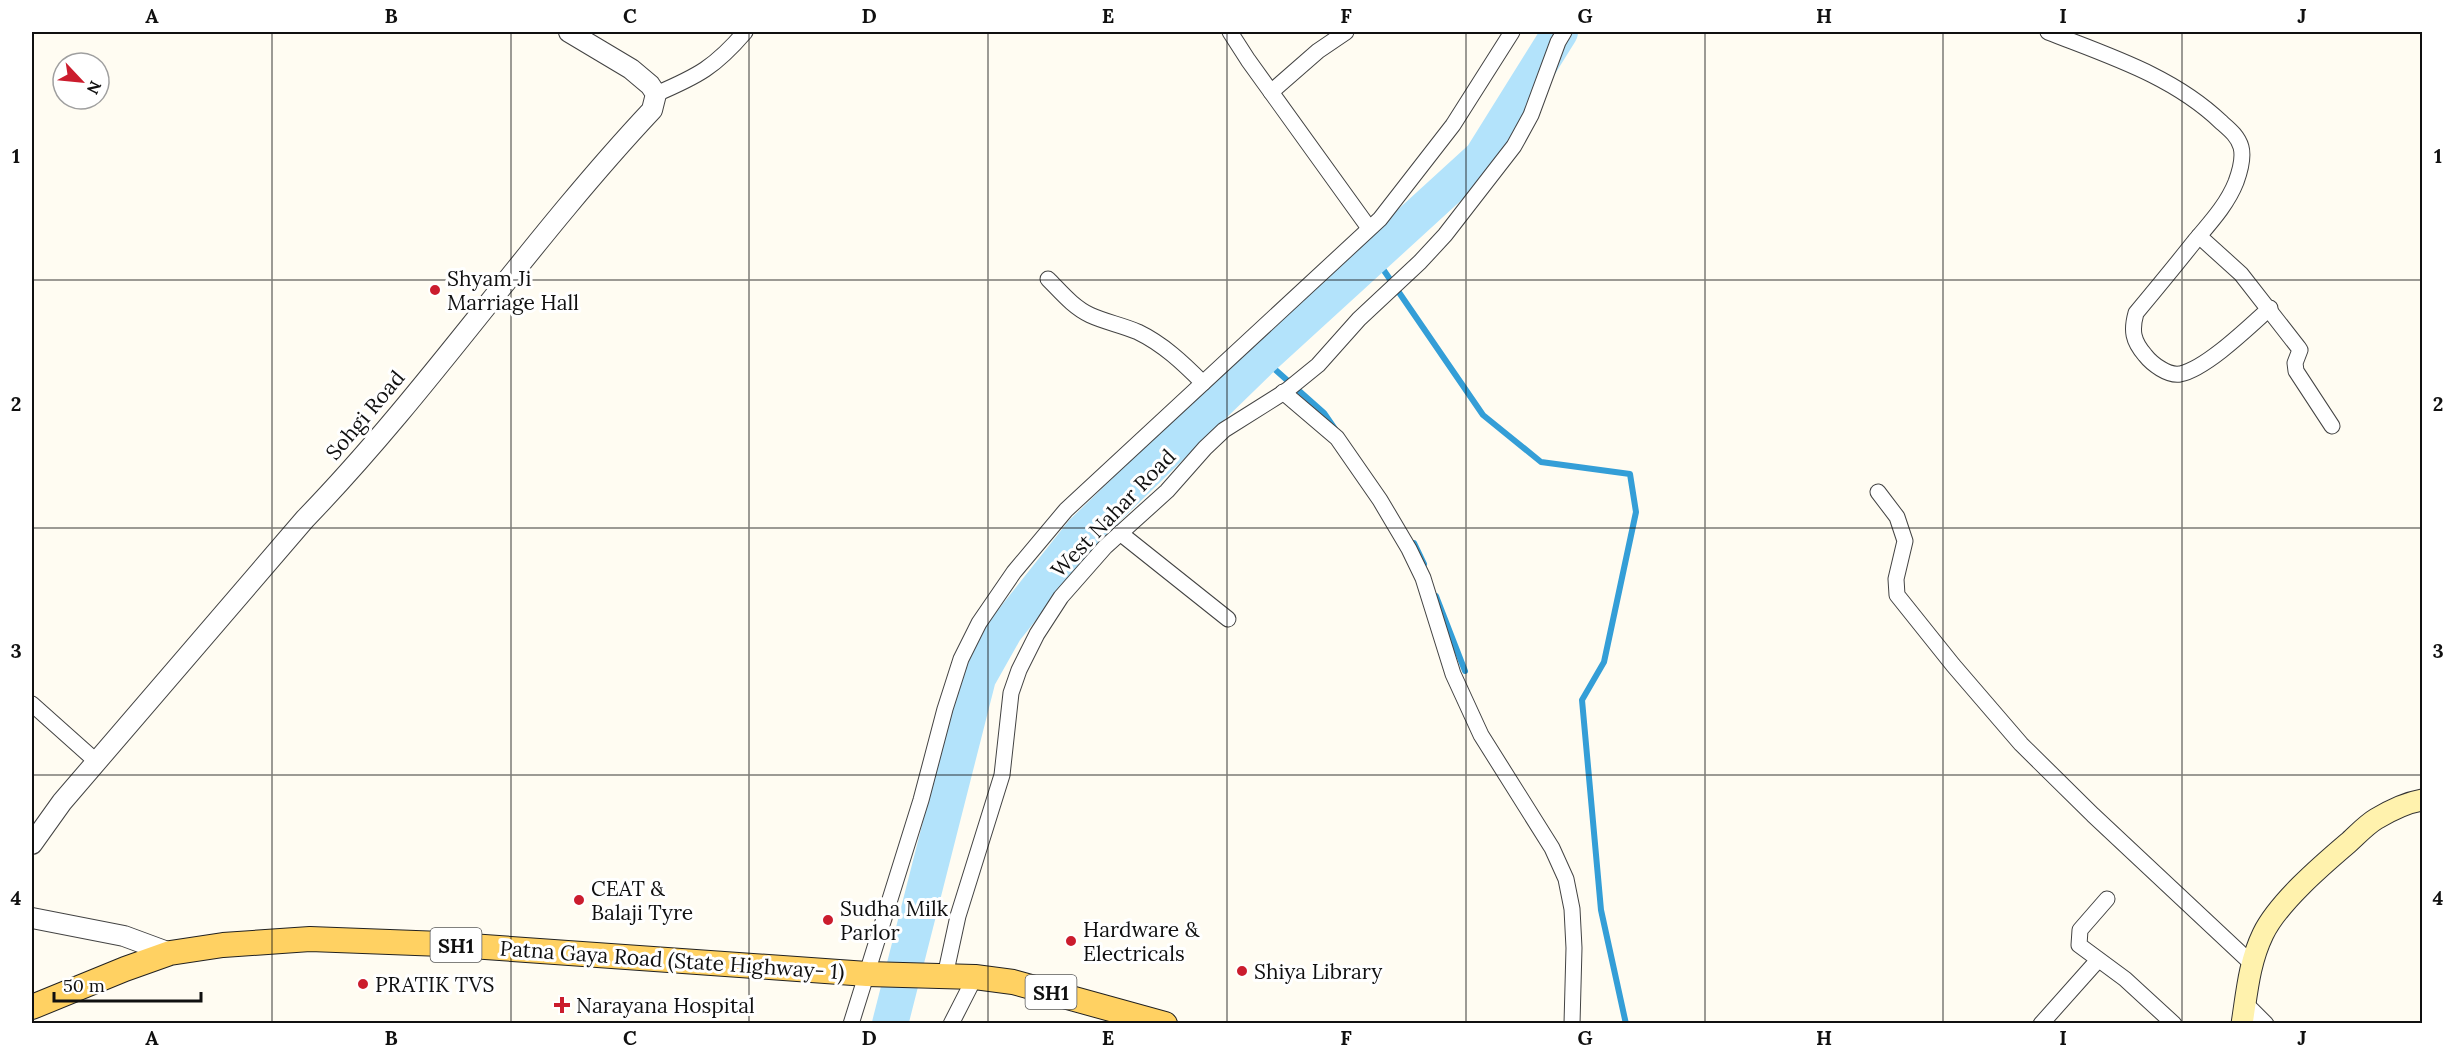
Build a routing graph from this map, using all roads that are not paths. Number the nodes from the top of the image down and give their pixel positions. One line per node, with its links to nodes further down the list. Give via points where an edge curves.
1 (569, 32): 9 (street, via 631,69)
2 (744, 32): 9 (street, via 709,69)
3 (1230, 32): 8 (street)
4 (1346, 32): 8 (street)
5 (1564, 32): 15 (street, West Nahar Road, via 1532,115 1514,147 1420,262 1318,364)
6 (2048, 32): 11 (street, via 2174,85 2233,132 2241,145 2239,172 2222,208)
7 (1509, 34): 10 (street, via 1453,125)
8 (1271, 92): 10 (street)
9 (656, 94): 21 (street, Sohgi Road, via 651,110 522,259 341,481)
10 (1369, 228): 14 (street)
11 (2199, 236): 13 (street, via 2241,274); 13 (street, via 2136,313 2133,338 2148,359 2163,370 2180,374 2214,355)
12 (1048, 279): 14 (street, via 1089,314 1159,344)
13 (2270, 309): 16 (street, via 2298,346 2296,371)
14 (1203, 383): 29 (street, via 1066,510 1014,572 979,623 961,659 945,709)
15 (1284, 391): 18 (street, West Nahar Road, via 1224,430 1167,491); 37 (street, via 1337,438 1409,549 1423,578 1453,674 1481,735 1552,848 1566,879 1572,909)
16 (2332, 426)
17 (1878, 492): 28 (street, via 1897,517 1905,541 1896,579 1897,595 2021,744)
18 (1120, 533): 19 (street); 30 (street, West Nahar Road, via 1060,597 1019,670 1011,693 1002,775)
19 (1228, 619)
20 (32, 704): 21 (street)
21 (97, 762): 23 (street, Sohgi Road)
22 (2422, 800): 28 (main road, via 2374,820 2320,867 2264,932)
23 (32, 843)
24 (2107, 899): 27 (street, via 2079,935 2079,945)
25 (32, 918): 26 (street, via 108,932)
26 (170, 953): 29 (main road, Patna Gaya Road (State Highway- 1) / SH1, via 223,945 321,939); 32 (main road, Patna Gaya Road (State Highway- 1) / SH1)
27 (2098, 960): 38 (street); 39 (street)
28 (2252, 963): 33 (main road)
29 (867, 974): 30 (main road, Patna Gaya Road (State Highway- 1) / SH1); 34 (street)
30 (940, 976): 31 (main road, SH1)
31 (975, 977): 35 (street); 36 (main road, SH1, via 1023,985)
32 (32, 1007)
33 (2243, 1013): 40 (street)
34 (851, 1023)
35 (951, 1023)
36 (1165, 1023)
37 (1572, 1023)
38 (2042, 1023)
39 (2174, 1023)
40 (2266, 1023)

